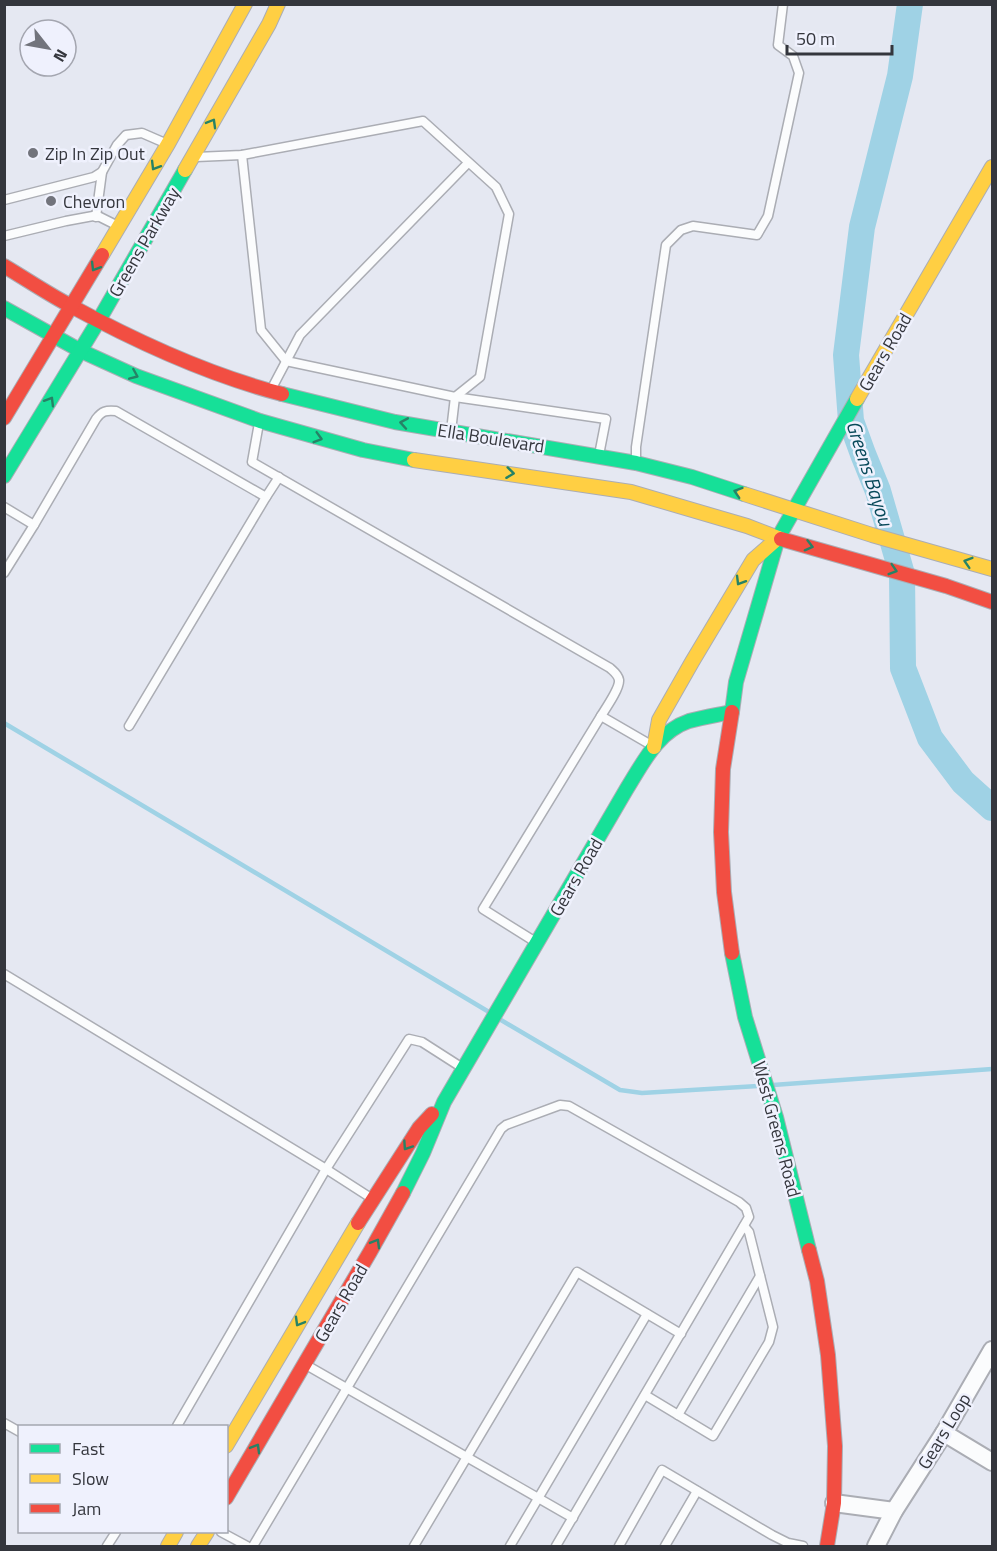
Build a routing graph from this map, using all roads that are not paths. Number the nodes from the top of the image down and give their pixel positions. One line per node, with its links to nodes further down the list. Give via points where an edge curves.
1 (245, 4): 4 (main road, Greens Parkway)
2 (279, 4): 4 (main road, Greens Parkway, one-way to 2)
3 (783, 4): 27 (lane, via 778,45 793,56 799,73 768,216 757,235 693,226 681,230 666,244)
4 (180, 151): 5 (lane); 8 (lane, via 142,133 126,135); 11 (main road, Greens Parkway, one-way to 11); 16 (main road, Greens Parkway)
5 (242, 155): 6 (lane, via 423,121); 19 (lane, via 261,330)
6 (468, 163): 19 (lane, via 300,336); 20 (lane, via 496,187 509,214 480,376)
7 (993, 167): 30 (main road, Gears Road)
8 (102, 171): 9 (lane, via 94,177); 10 (lane)
9 (4, 200)
10 (96, 217): 11 (lane); 12 (lane)
11 (119, 226): 14 (main road, Greens Parkway, one-way to 14)
12 (4, 236)
13 (4, 266): 14 (main road, Ella Boulevard)
14 (71, 306): 16 (main road, Ella Boulevard); 17 (main road, Greens Parkway)
15 (5, 310): 17 (main road, Ella Boulevard)
16 (99, 320): 18 (main road, Greens Parkway); 21 (main road, Ella Boulevard, via 224,376)
17 (53, 336): 18 (main road, Ella Boulevard); 22 (main road, Greens Parkway)
18 (81, 351): 21 (main road, Ella Boulevard, one-way to 21, via 136,376); 25 (main road, Greens Parkway, one-way to 18)
19 (286, 361): 20 (lane); 21 (lane)
20 (455, 396): 23 (lane); 24 (lane, via 606,419)
21 (265, 406): 23 (main road, Ella Boulevard, one-way to 21, via 365,415); 23 (main road, Ella Boulevard, one-way to 23, via 363,450); 26 (lane, via 252,462)
22 (4, 418)
23 (449, 449): 24 (main road, Ella Boulevard); 27 (main road, Ella Boulevard, one-way to 27, via 531,476)
24 (598, 455): 27 (main road, Ella Boulevard)
25 (4, 476)
26 (279, 477): 28 (lane); 37 (lane, via 616,673 617,688)
27 (633, 477): 30 (main road, Ella Boulevard, one-way to 27, via 692,477); 32 (main road, Ella Boulevard)
28 (266, 497): 31 (lane, via 108,410 96,419); 38 (lane)
29 (4, 507): 31 (lane)
30 (794, 510): 32 (main road, Gears Road); 33 (main road, Ella Boulevard, one-way to 30)
31 (34, 525): 34 (lane)
32 (778, 538): 35 (main road, Ella Boulevard, one-way to 35); 36 (main road, Gears Road); 39 (main road, Gears Road, one-way to 39, via 753,560 692,662 659,720)
33 (993, 569)
34 (4, 573)
35 (993, 602)
36 (731, 712): 39 (main road, Gears Road, via 675,727); 66 (main road, West Greens Road, via 723,769 721,832 729,940 817,1281 835,1446)
37 (601, 716): 39 (lane); 40 (lane, via 483,909)
38 (129, 726)
39 (654, 747): 40 (main road, Gears Road)
40 (537, 944): 42 (main road, Gears Road)
41 (4, 974): 44 (lane)
42 (464, 1068): 43 (main road, Gears Road); 44 (lane, via 422,1042 409,1039)
43 (444, 1102): 45 (main road, Gears Road, one-way to 45, via 419,1128); 52 (main road, Gears Road, one-way to 43, via 408,1185)
44 (326, 1169): 45 (lane); 57 (lane)
45 (372, 1198): 51 (main road, Gears Road, one-way to 51)
46 (744, 1226): 47 (lane); 49 (lane); 53 (lane, via 749,1217 739,1202 569,1106 560,1105 506,1125)
47 (760, 1276): 55 (lane); 55 (lane, via 773,1327 769,1342 713,1436)
48 (647, 1314): 49 (lane); 61 (lane, via 577,1272); 65 (lane)
49 (681, 1334): 54 (lane)
50 (993, 1350): 59 (street, Gears Loop)
51 (282, 1352): 52 (main road); 60 (main road, Gears Road)
52 (305, 1365): 53 (lane); 64 (main road, Gears Road, one-way to 52)
53 (346, 1388): 61 (lane); 75 (lane)
54 (645, 1395): 55 (lane); 68 (lane)
55 (678, 1415)
56 (4, 1423): 58 (lane)
57 (178, 1425)
58 (18, 1431)
59 (944, 1433): 62 (street); 67 (street, Gears Loop)
60 (228, 1443)
61 (467, 1458): 65 (lane); 76 (lane)
62 (993, 1462)
63 (698, 1491): 79 (lane, via 662,1470); 80 (lane); 81 (lane, via 772,1535)
64 (228, 1495)
65 (538, 1498): 68 (lane); 77 (lane)
66 (834, 1503): 67 (street); 82 (main road, West Greens Road)
67 (894, 1511): 83 (street, Gears Loop)
68 (573, 1518): 78 (lane)
69 (115, 1533): 72 (lane)
70 (206, 1533): 73 (main road)
71 (223, 1533): 74 (lane)
72 (107, 1546)
73 (198, 1546)
74 (247, 1546)
75 (253, 1546)
76 (414, 1546)
77 (510, 1546)
78 (556, 1546)
79 (619, 1546)
80 (665, 1546)
81 (803, 1546)
82 (827, 1546)
83 (876, 1546)

